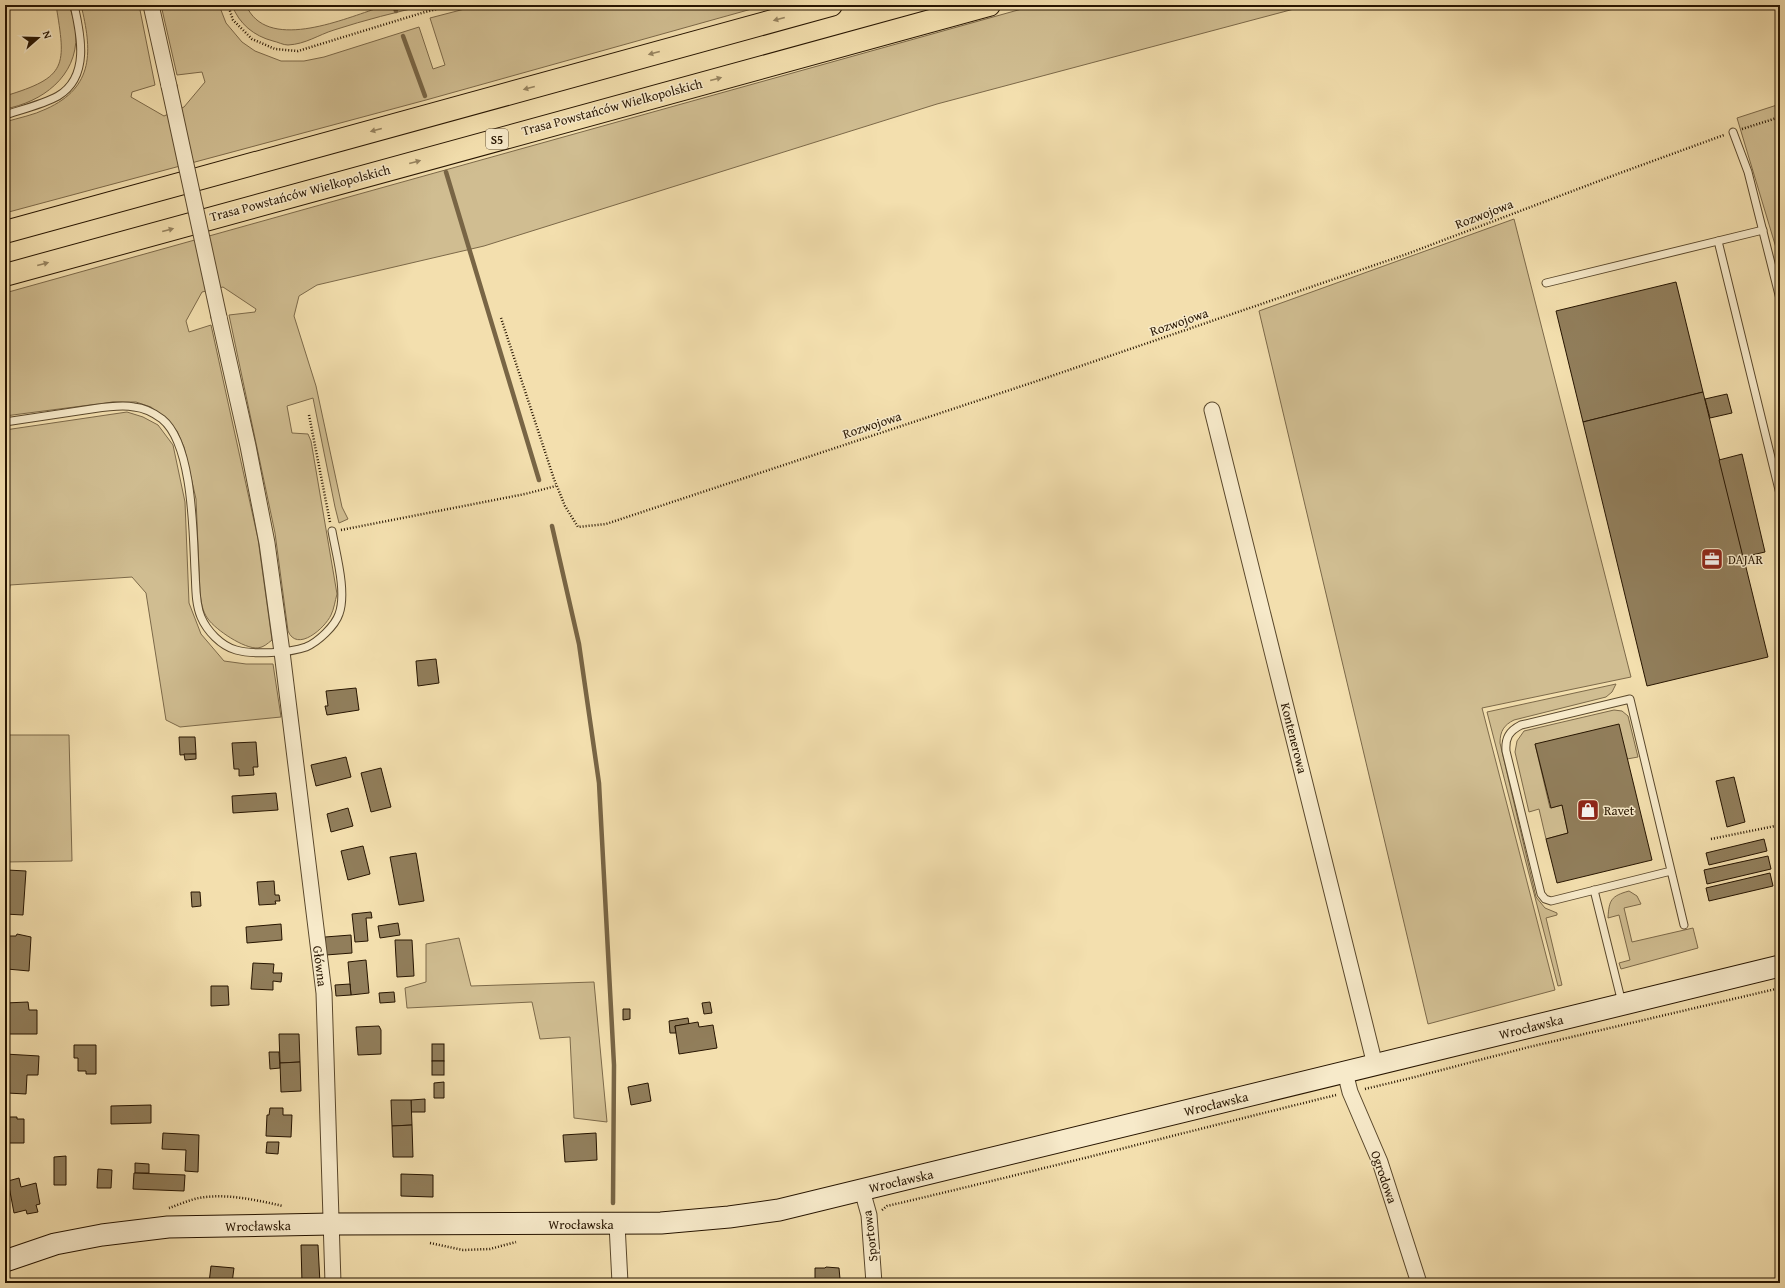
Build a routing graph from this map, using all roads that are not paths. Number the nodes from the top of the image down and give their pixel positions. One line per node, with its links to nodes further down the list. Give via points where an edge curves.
1 (74, 5): 5 (lane, via 81,34 78,72 58,96)
2 (151, 5): 17 (street, Główna, bridge, via 248,446 267,543)
3 (830, 5): 8 (highway, one-way to 8)
4 (989, 5): 10 (highway, Trasa Powstańców Wielkopolskich / S5, one-way to 4)
5 (5, 115)
6 (1733, 132): 7 (lane, via 1748,172)
7 (1763, 230): 9 (lane); 12 (lane)
8 (5, 232)
9 (1718, 241): 11 (lane); 15 (lane)
10 (5, 275)
11 (1546, 283)
12 (1780, 299)
13 (1212, 410): 23 (street, Kontenerowa)
14 (5, 422): 17 (lane, via 133,406 148,410 163,420 174,432 182,453 192,505 197,600 201,617 217,640 235,650)
15 (1780, 494)
16 (332, 531): 17 (lane, via 341,588 339,615 323,635 307,646)
17 (282, 652): 26 (street, Główna, via 324,993)
18 (1671, 871): 19 (lane); 19 (lane, via 1630,699 1521,725 1508,735 1505,742 1506,751 1541,894 1551,901); 20 (lane)
19 (1594, 890): 22 (lane)
20 (1684, 925)
21 (1780, 966): 22 (main road, Wrocławska)
22 (1622, 1005): 23 (main road, Wrocławska)
23 (1375, 1065): 24 (main road, Wrocławska)
24 (1346, 1072): 25 (main road, Wrocławska); 32 (street, Ogrodowa, via 1350,1092 1380,1162)
25 (862, 1190): 27 (main road, Wrocławska, via 779,1210 704,1219); 31 (street, Sportowa, via 869,1215)
26 (331, 1224): 27 (main road, Wrocławska); 28 (main road, Wrocławska, via 168,1227 55,1244); 29 (street, Główna)
27 (617, 1224): 30 (street)
28 (5, 1261)
29 (333, 1283)
30 (620, 1283)
31 (874, 1283)
32 (1419, 1283)

